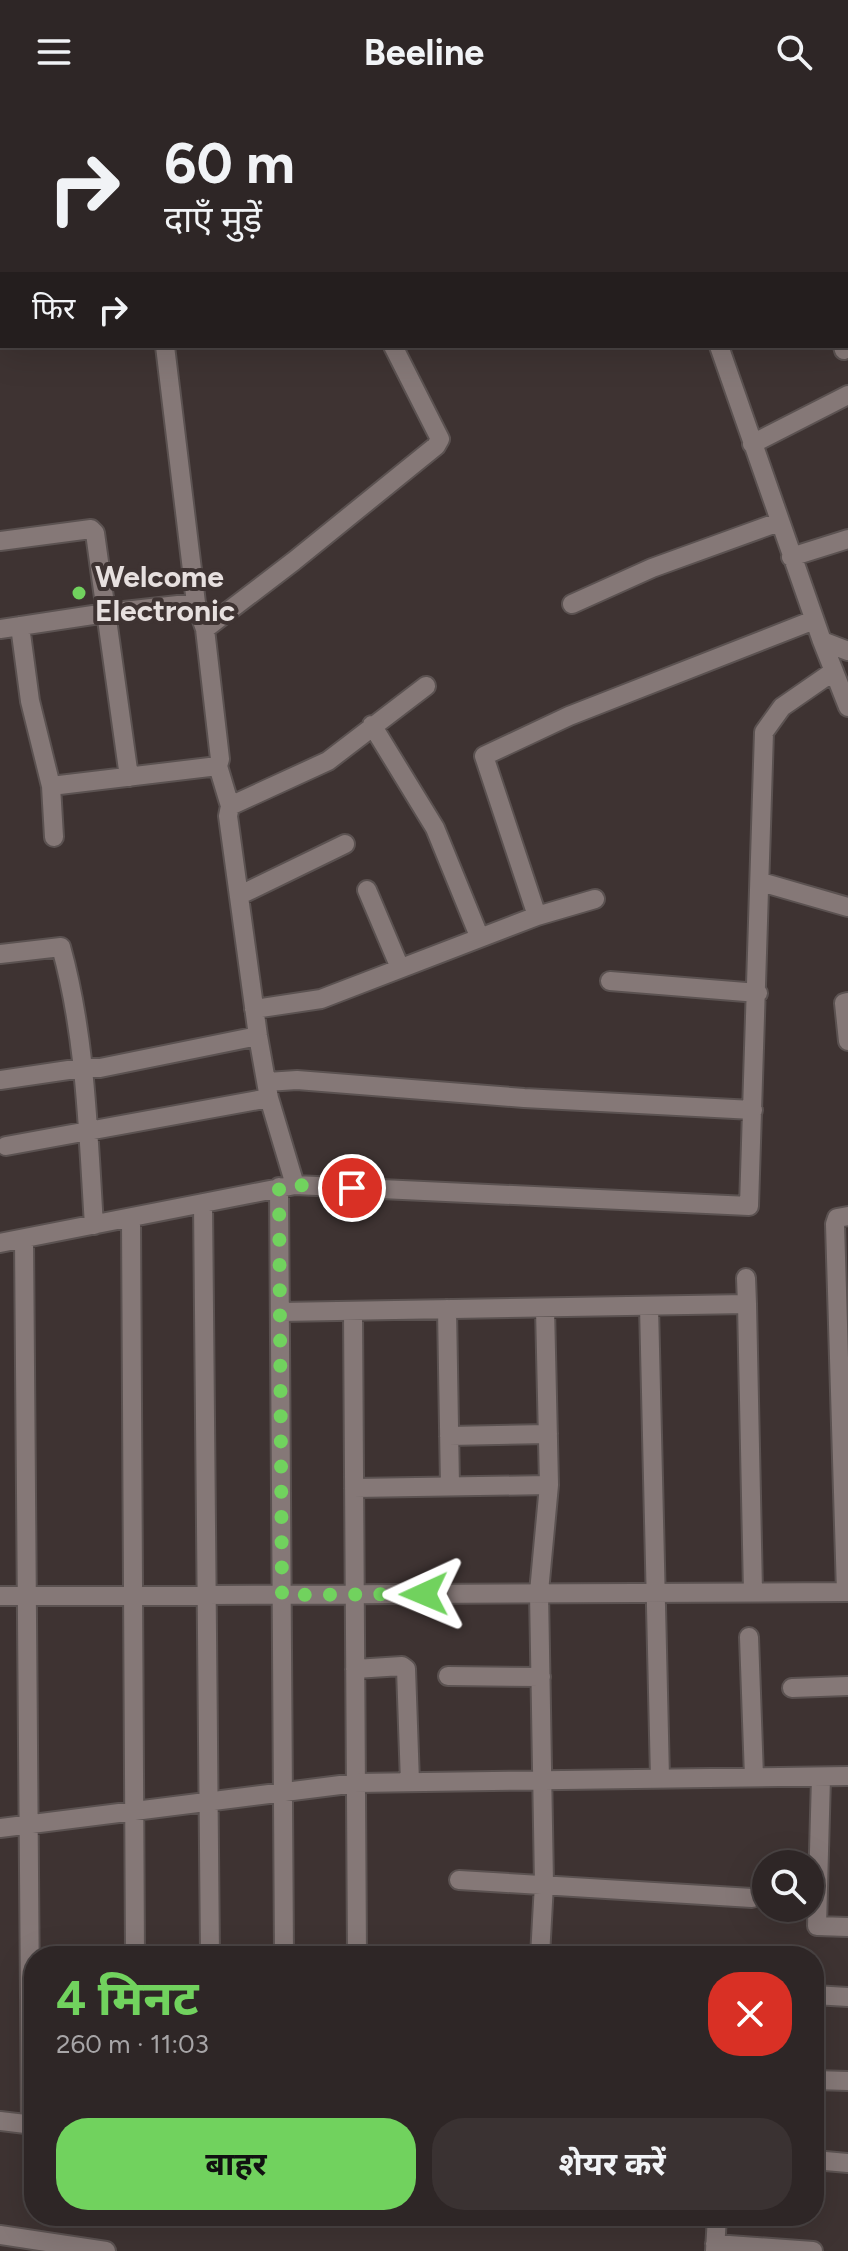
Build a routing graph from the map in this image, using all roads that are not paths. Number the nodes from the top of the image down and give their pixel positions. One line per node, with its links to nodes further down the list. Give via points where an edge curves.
1 (165, 348): 10 (street)
2 (394, 348): 16 (street, via 440,439 436,446)
3 (720, 348): 5 (street)
4 (848, 395): 5 (street)
5 (752, 444): 6 (street)
6 (779, 522): 9 (street); 11 (street, via 652,568)
7 (848, 539): 9 (street)
8 (0, 541): 12 (street, via 91,529)
9 (791, 557): 13 (street)
10 (196, 603): 12 (street); 16 (street)
11 (572, 604)
12 (106, 613): 14 (street); 24 (street)
13 (814, 620): 17 (street); 34 (street, via 569,716 484,756)
14 (20, 626): 15 (street); 25 (street, via 30,701)
15 (0, 629)
16 (205, 629): 23 (street)
17 (822, 641): 18 (street); 19 (street)
18 (848, 651)
19 (834, 671): 21 (street); 29 (street, via 782,707 764,732)
20 (426, 686): 22 (street)
21 (848, 707)
22 (372, 725): 26 (street, via 328,761); 35 (street, via 435,828)
23 (218, 766): 24 (street); 26 (street)
24 (129, 777): 25 (street)
25 (51, 786): 27 (street)
26 (230, 806): 31 (street)
27 (54, 837)
28 (345, 844): 31 (street)
29 (761, 882): 33 (street); 39 (street)
30 (367, 890): 37 (street)
31 (240, 895): 41 (street)
32 (595, 899): 34 (street)
33 (848, 907)
34 (537, 916): 35 (street)
35 (479, 936): 37 (street)
36 (1, 951): 44 (street, via 61,947)
37 (400, 968): 41 (street, via 321,999)
38 (610, 981): 39 (street)
39 (758, 993): 47 (street)
40 (848, 1002): 43 (street)
41 (254, 1009): 42 (street)
42 (258, 1036): 44 (street); 46 (street)
43 (848, 1041)
44 (82, 1068): 45 (street); 48 (street)
45 (0, 1080)
46 (268, 1090): 47 (street, via 297,1080); 48 (street); 50 (street)
47 (753, 1110): 50 (street, via 749,1206)
48 (88, 1133): 49 (street); 54 (street)
49 (6, 1146)
50 (287, 1186): 51 (street); 63 (street)
51 (203, 1203): 53 (street); 78 (street)
52 (848, 1216): 71 (street, via 837,1218 835,1224)
53 (131, 1218): 54 (street); 77 (street)
54 (94, 1225): 55 (street)
55 (24, 1239): 56 (street); 76 (street)
56 (0, 1243)
57 (746, 1278): 58 (street)
58 (747, 1304): 59 (street); 70 (street)
59 (649, 1306): 60 (street); 72 (street)
60 (545, 1308): 61 (street); 64 (street)
61 (447, 1309): 62 (street); 65 (street)
62 (353, 1311): 63 (street); 68 (street)
63 (280, 1312): 73 (street)
64 (548, 1434): 65 (street); 66 (street)
65 (449, 1436): 67 (street)
66 (549, 1485): 67 (street); 69 (street)
67 (450, 1486): 68 (street)
68 (354, 1488): 74 (street)
69 (539, 1592): 72 (street); 74 (street); 82 (street)
70 (753, 1592): 71 (street); 72 (street)
71 (847, 1592)
72 (656, 1593): 88 (street)
73 (282, 1595): 74 (street); 78 (street); 92 (street)
74 (355, 1595): 80 (street)
75 (0, 1596): 76 (street)
76 (27, 1596): 77 (street); 95 (street)
77 (133, 1596): 78 (street); 94 (street)
78 (207, 1596): 93 (street)
79 (749, 1637): 86 (street)
80 (355, 1669): 90 (street, via 406,1669); 91 (street)
81 (448, 1676): 82 (street)
82 (541, 1677): 89 (street)
83 (848, 1686): 84 (street)
84 (792, 1688)
85 (848, 1776): 87 (street)
86 (754, 1777): 87 (street); 88 (street)
87 (821, 1777): 100 (street, via 817,1926)
88 (660, 1778): 89 (street)
89 (542, 1780): 90 (street); 98 (street)
90 (410, 1782): 91 (street)
91 (356, 1783): 92 (street); 105 (street)
92 (283, 1793): 93 (street); 104 (street)
93 (209, 1802): 94 (street); 103 (street)
94 (134, 1811): 95 (street); 102 (street)
95 (29, 1824): 96 (street); 101 (street)
96 (0, 1828)
97 (459, 1880): 98 (street)
98 (544, 1884): 99 (street); 106 (street)
99 (752, 1898)
100 (848, 1927)
101 (31, 1946)
102 (135, 1946)
103 (210, 1946)
104 (284, 1946)
105 (357, 1946)
106 (541, 1946)
107 (824, 1996): 108 (street)
108 (848, 1997)
109 (824, 2080): 110 (street)
110 (848, 2081)
111 (0, 2121): 112 (street)
112 (24, 2123)
113 (824, 2161): 114 (street)
114 (848, 2163)
115 (716, 2226): 117 (street)
116 (0, 2235): 118 (street)
117 (715, 2247): 119 (street)
118 (106, 2251)
119 (813, 2251)

